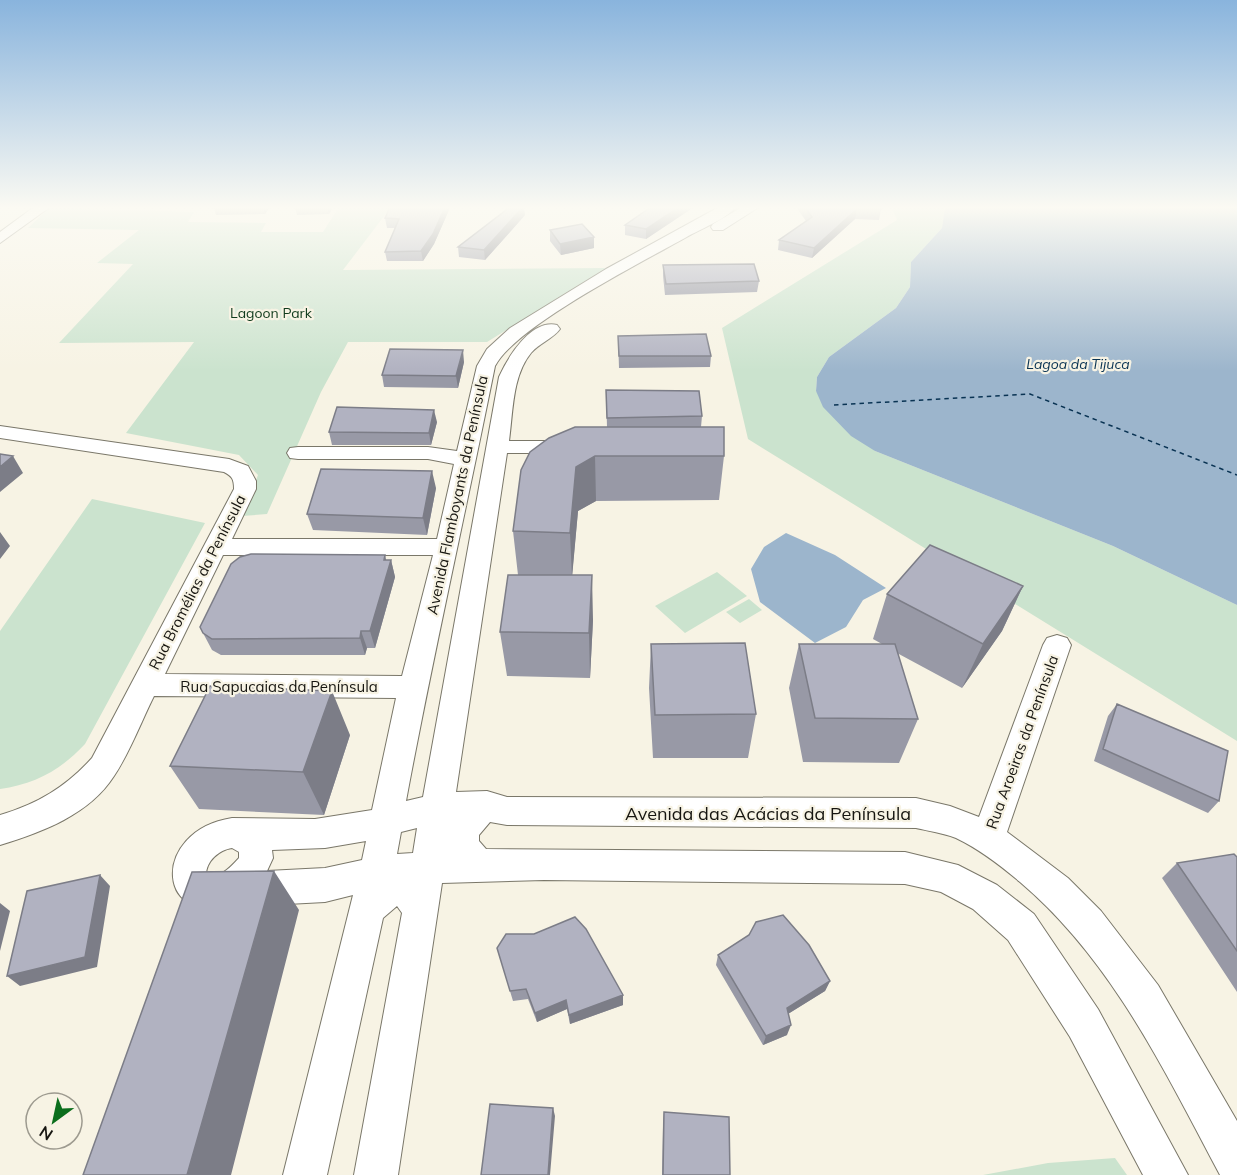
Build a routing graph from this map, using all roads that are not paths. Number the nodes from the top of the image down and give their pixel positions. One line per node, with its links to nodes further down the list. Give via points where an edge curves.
1 (630, 262): 3 (street, Avenida Flamboyants da Península)
2 (654, 262): 3 (street, Avenida Flamboyants da Península)
3 (548, 321): 5 (street, Avenida Flamboyants da Península, via 515,359); 8 (street, Avenida Flamboyants da Península, via 507,338 493,353 486,366)
4 (0, 432): 9 (street, Rua Bromélias da Península, via 216,464 240,471 245,489)
5 (497, 447): 6 (street); 15 (street, Avenida Flamboyants da Península)
6 (591, 447)
7 (298, 453): 8 (street)
8 (467, 453): 10 (street, Avenida Flamboyants da Península)
9 (218, 546): 10 (street); 12 (street, Rua Bromélias da Península)
10 (447, 548): 13 (street, Avenida Flamboyants da Península)
11 (1057, 645): 19 (street, Rua Aroeiras da Península)
12 (145, 685): 13 (street, Rua Sapucaias da Península); 17 (street, Rua Bromélias da Península, via 103,768 84,791 26,823)
13 (413, 687): 16 (street, Avenida Flamboyants da Península)
14 (487, 806): 15 (street, Avenida das Acácias da Península); 19 (street, Avenida das Acácias da Península, via 507,811 916,813 959,824); 21 (street, via 475,814 462,836 465,854)
15 (437, 807): 16 (street, Avenida das Acácias da Península); 20 (street, Avenida Flamboyants da Península)
16 (387, 821): 18 (street, Avenida das Acácias da Península, via 326,833); 22 (street, Avenida Flamboyants da Península)
17 (0, 831)
18 (242, 834): 23 (street, via 255,845 254,864 240,883); 23 (street, via 232,832 211,839 190,864 191,883 197,889 207,893)
19 (988, 838): 26 (street, Avenida das Acácias da Península, via 1050,883 1104,939 1174,1049)
20 (427, 867): 21 (street); 22 (street); 25 (street, Avenida Flamboyants da Península)
21 (480, 867): 29 (street, via 544,864 905,868 946,877 985,897 1021,927 1084,1023)
22 (376, 873): 23 (street, via 325,885); 24 (street, Avenida Flamboyants da Península)
23 (229, 890)
24 (367, 911): 25 (street, via 383,892 393,889 416,899); 27 (street, Avenida Flamboyants da Península)
25 (420, 913): 28 (street, Avenida Flamboyants da Península)
26 (1237, 1164)
27 (305, 1175)
28 (376, 1175)
29 (1166, 1175)

